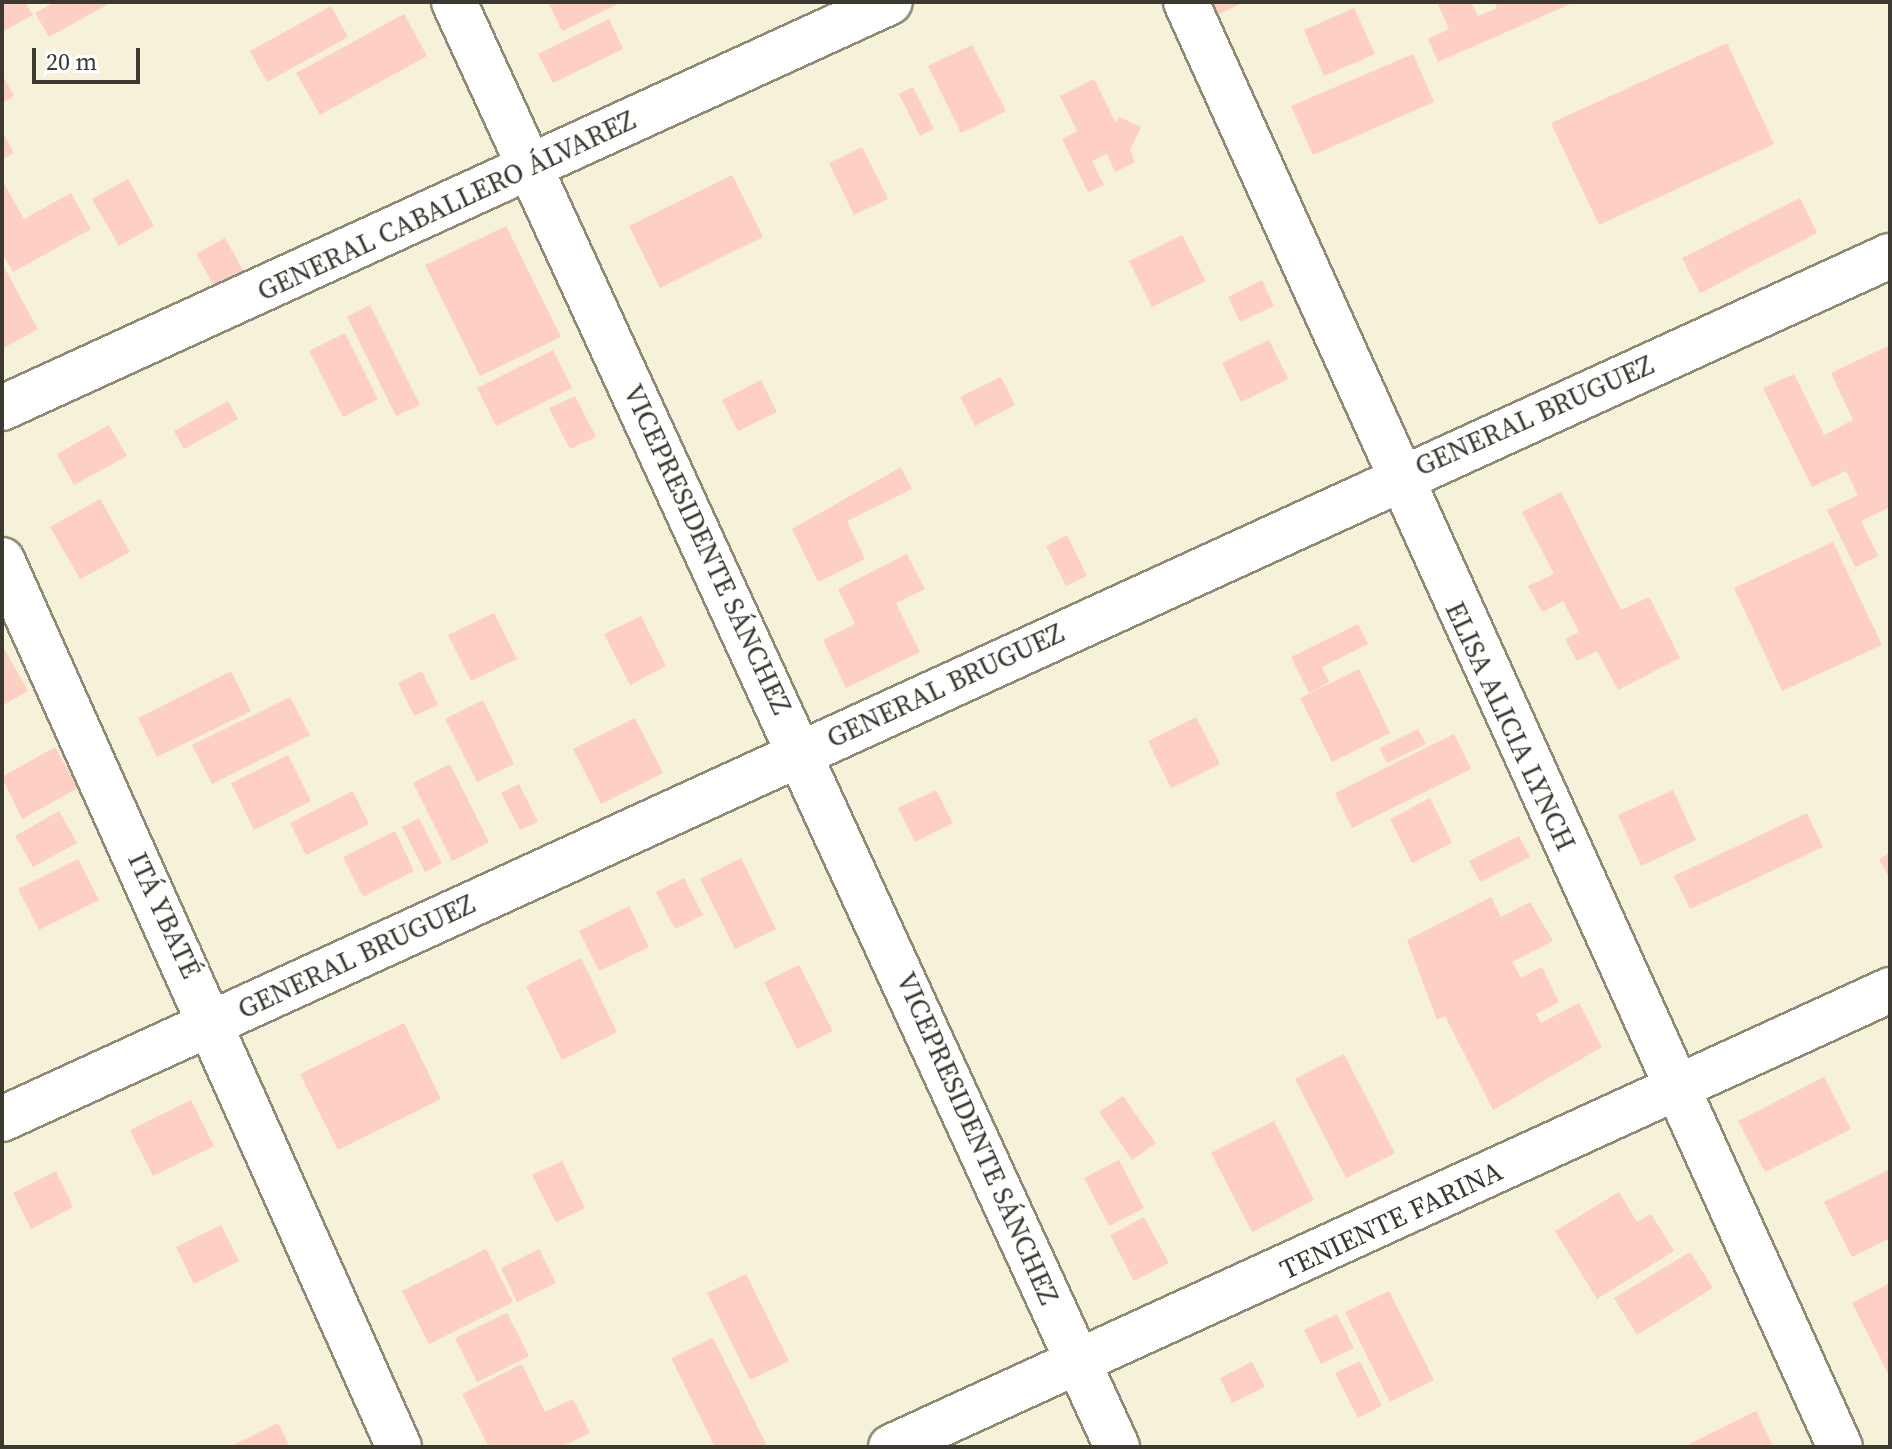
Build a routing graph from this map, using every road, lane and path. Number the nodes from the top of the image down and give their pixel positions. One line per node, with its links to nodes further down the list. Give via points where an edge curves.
1 (454, 2): 4 (street, VICEPRESIDENTE SÁNCHEZ)
2 (890, 2): 4 (street, GENERAL CABALLERO ÁLVAREZ)
3 (1186, 2): 7 (street, ELISA ALICIA LYNCH)
4 (530, 167): 6 (street, GENERAL CABALLERO ÁLVAREZ); 9 (street, VICEPRESIDENTE SÁNCHEZ)
5 (1890, 256): 7 (street, GENERAL BRUGUEZ)
6 (2, 408)
7 (1397, 477): 9 (street, GENERAL BRUGUEZ); 12 (street, ELISA ALICIA LYNCH)
8 (2, 560): 11 (street, ITÁ YBATÉ)
9 (802, 751): 11 (street, GENERAL BRUGUEZ); 14 (street, VICEPRESIDENTE SÁNCHEZ)
10 (1890, 990): 12 (street, TENIENTE FARINA)
11 (214, 1022): 13 (street, GENERAL BRUGUEZ); 15 (street, ITÁ YBATÉ)
12 (1676, 1087): 14 (street, TENIENTE FARINA); 18 (street, ELISA ALICIA LYNCH)
13 (2, 1119)
14 (1080, 1365): 16 (street, TENIENTE FARINA); 17 (street, VICEPRESIDENTE SÁNCHEZ)
15 (399, 1447)
16 (891, 1447)
17 (1117, 1447)
18 (1840, 1447)

